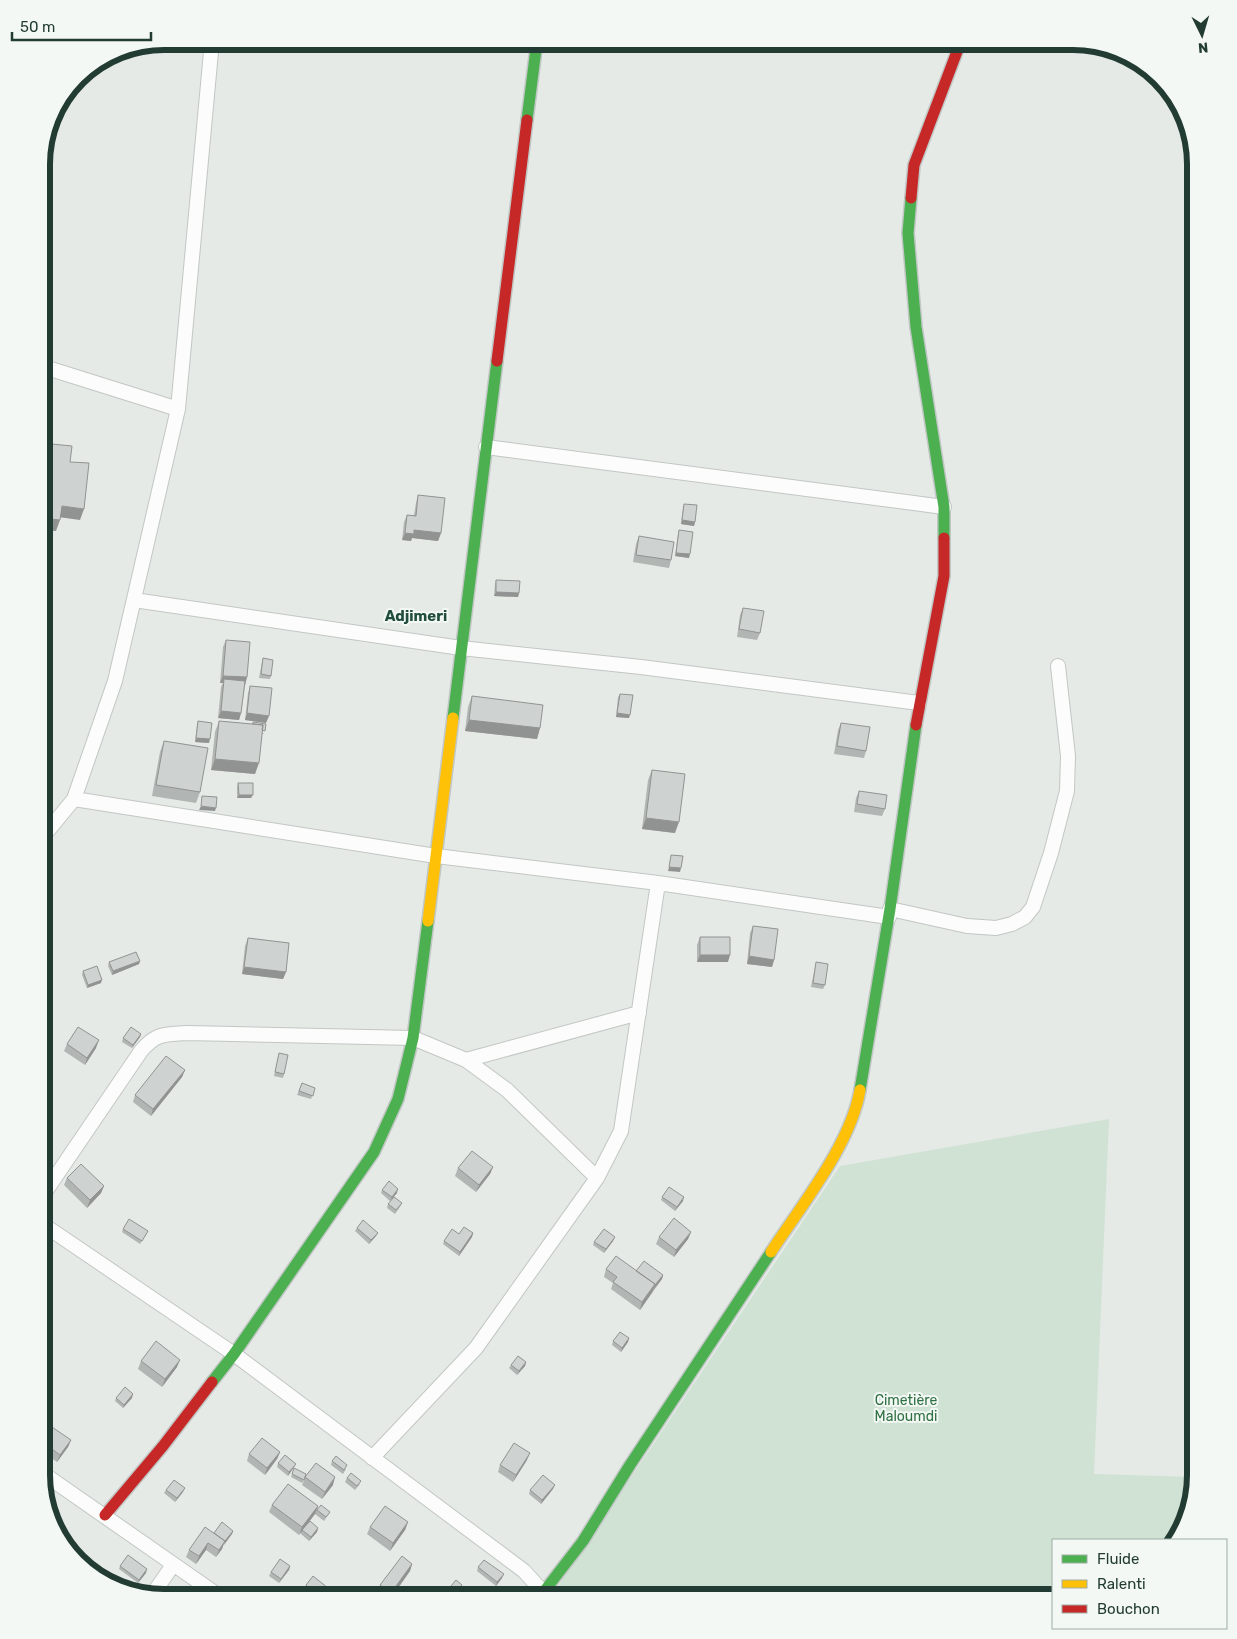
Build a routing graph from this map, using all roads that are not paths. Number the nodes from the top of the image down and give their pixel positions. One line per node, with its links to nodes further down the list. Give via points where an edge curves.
1 (211, 50): 5 (street)
2 (536, 50): 6 (street)
3 (958, 50): 7 (street, via 914,165 908,233 916,327)
4 (50, 369): 5 (street)
5 (178, 409): 8 (street)
6 (486, 447): 7 (street); 9 (street)
7 (944, 507): 11 (street, via 944,576)
8 (134, 600): 9 (street); 12 (street, via 115,681)
9 (461, 648): 11 (street, via 641,667); 14 (street)
10 (1058, 666): 16 (street, via 1068,756 1067,791 1033,907 1025,917 996,928)
11 (919, 703): 16 (street)
12 (74, 799): 13 (street); 14 (street)
13 (50, 828)
14 (436, 856): 15 (street); 18 (street)
15 (658, 883): 16 (street); 17 (street)
16 (890, 913): 31 (street, via 860,1095 834,1158 583,1541)
17 (639, 1013): 19 (street); 20 (street, via 621,1131)
18 (413, 1038): 19 (street); 21 (street, via 187,1033 156,1037 141,1051); 23 (street, via 398,1099 374,1152)
19 (466, 1060): 20 (street, via 507,1090)
20 (597, 1178): 24 (street, via 476,1348)
21 (50, 1185)
22 (50, 1229): 23 (street)
23 (234, 1354): 24 (street); 26 (street)
24 (372, 1458): 30 (street, via 524,1571)
25 (50, 1478): 26 (street)
26 (105, 1515): 27 (street)
27 (173, 1565): 28 (street); 29 (street)
28 (156, 1589)
29 (209, 1589)
30 (538, 1589)
31 (548, 1589)

